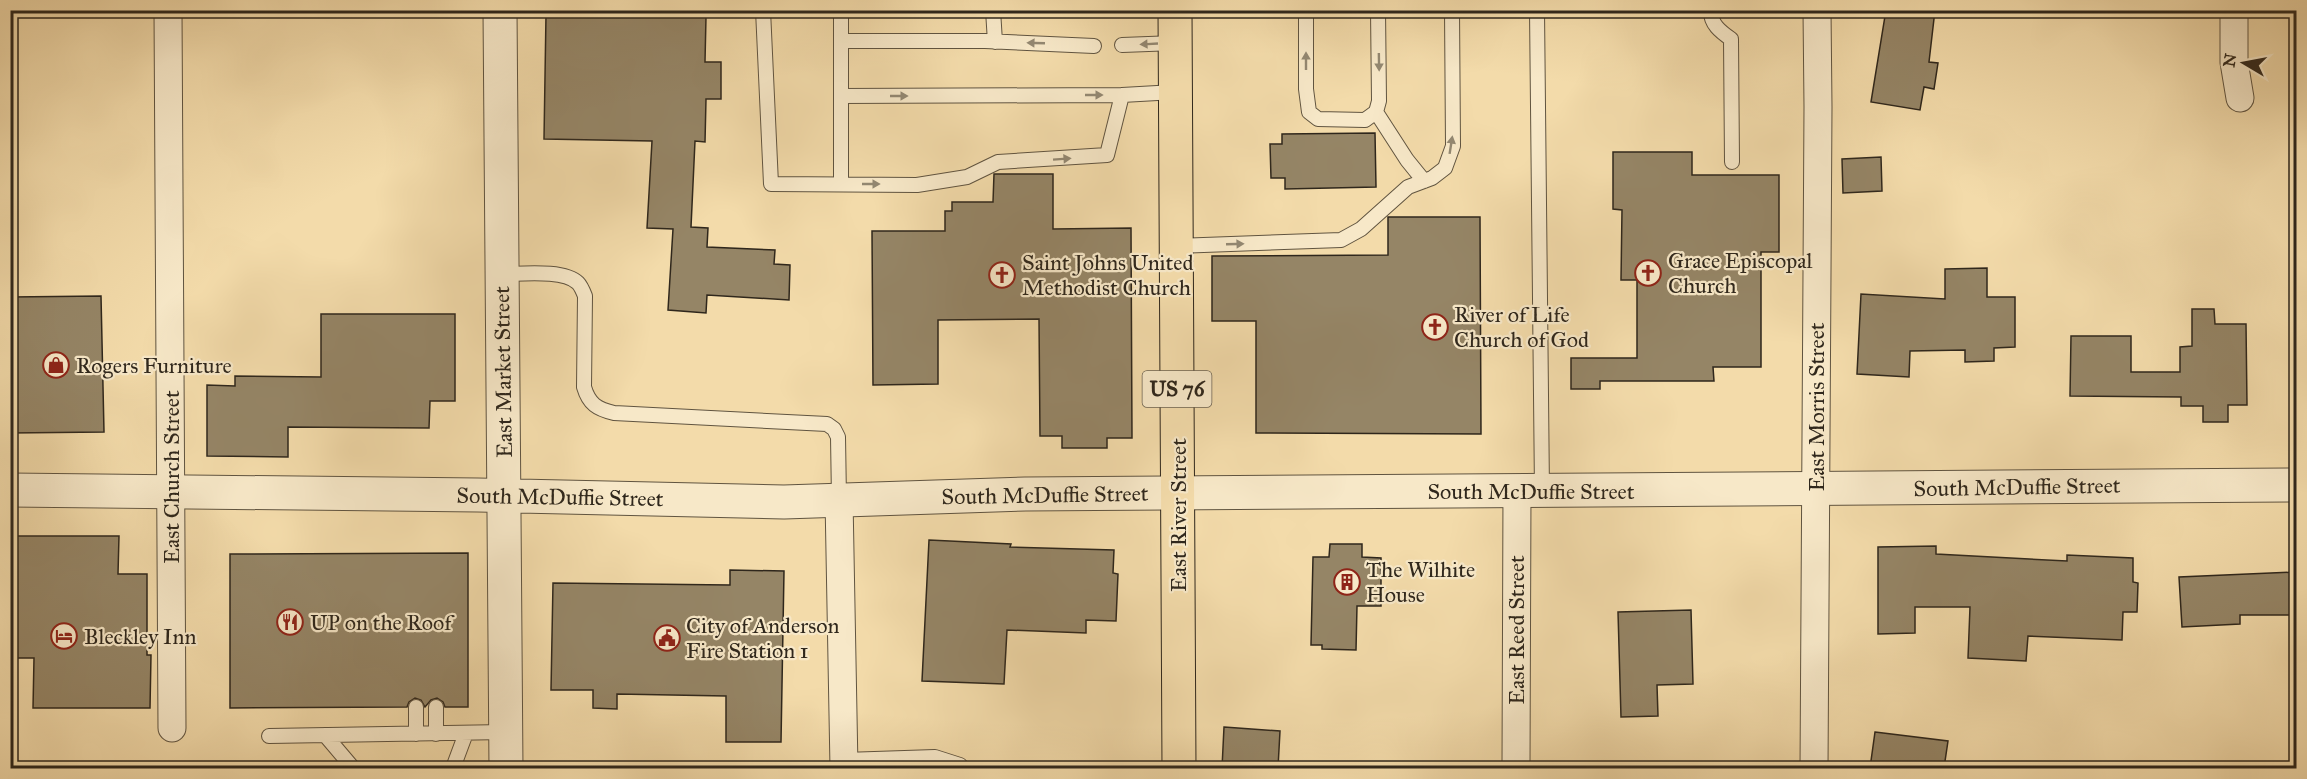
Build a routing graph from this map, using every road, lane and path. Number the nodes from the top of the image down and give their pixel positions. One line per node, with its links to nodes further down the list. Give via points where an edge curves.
1 (168, 10): 33 (street, East Church Street)
2 (500, 10): 28 (street, East Market Street)
3 (763, 10): 26 (lane, via 771,184)
4 (841, 10): 14 (lane)
5 (993, 10): 15 (lane)
6 (1175, 10): 16 (main road, East River Street / US 76)
7 (1306, 10): 23 (lane, one-way to 7, via 1365,120 1318,119 1309,112)
8 (1378, 10): 23 (lane, one-way to 23)
9 (1452, 10): 25 (lane, one-way to 9, via 1445,168 1453,146)
10 (1537, 10): 32 (lane)
11 (1711, 10): 24 (lane, via 1715,24 1731,39)
12 (1816, 10): 30 (street, East Morris Street)
13 (2234, 10): 22 (street, via 2234,62)
14 (841, 41): 15 (lane); 21 (lane)
15 (995, 42): 18 (lane, one-way to 15)
16 (1175, 43): 17 (lane, one-way to 17); 19 (main road, East River Street / US 76)
17 (1122, 45)
18 (1094, 46)
19 (1175, 92): 20 (lane); 27 (main road, East River Street / US 76)
20 (1122, 95): 21 (lane, one-way to 20); 26 (lane, one-way to 20, via 917,185 968,177 998,162 1107,155)
21 (841, 96): 26 (lane)
22 (2240, 98)
23 (1376, 112): 25 (lane)
24 (1732, 162)
25 (1424, 181): 27 (lane, one-way to 25, via 1341,240 1360,229 1408,187)
26 (841, 184)
27 (1176, 246): 34 (main road, East River Street / US 76)
28 (502, 274): 35 (street, East Market Street); 36 (lane, via 557,274 580,284 585,296 584,387 594,406 614,412 827,424 838,437)
29 (2296, 485): 30 (street, South McDuffie Street)
30 (1815, 489): 32 (street, South McDuffie Street); 54 (street, East Morris Street)
31 (10, 490): 33 (street, South McDuffie Street)
32 (1529, 491): 34 (street, South McDuffie Street); 53 (street, East Reed Street)
33 (171, 492): 35 (street, South McDuffie Street); 39 (street, East Church Street)
34 (1178, 493): 36 (street, South McDuffie Street); 52 (main road, East River Street / US 76)
35 (504, 495): 36 (street, South McDuffie Street); 40 (street, East Market Street)
36 (839, 500): 46 (street)
37 (416, 707): 41 (lane)
38 (436, 707): 42 (lane)
39 (172, 728)
40 (505, 732): 43 (lane); 50 (street, East Market Street)
41 (416, 734): 42 (lane); 44 (lane)
42 (436, 734): 43 (lane)
43 (466, 734): 49 (lane)
44 (325, 735): 45 (lane); 48 (lane)
45 (269, 736)
46 (844, 764): 47 (lane)
47 (887, 764): 51 (lane, via 935,757)
48 (353, 768)
49 (453, 768)
50 (506, 768)
51 (962, 768)
52 (1179, 768)
53 (1516, 768)
54 (1814, 768)

